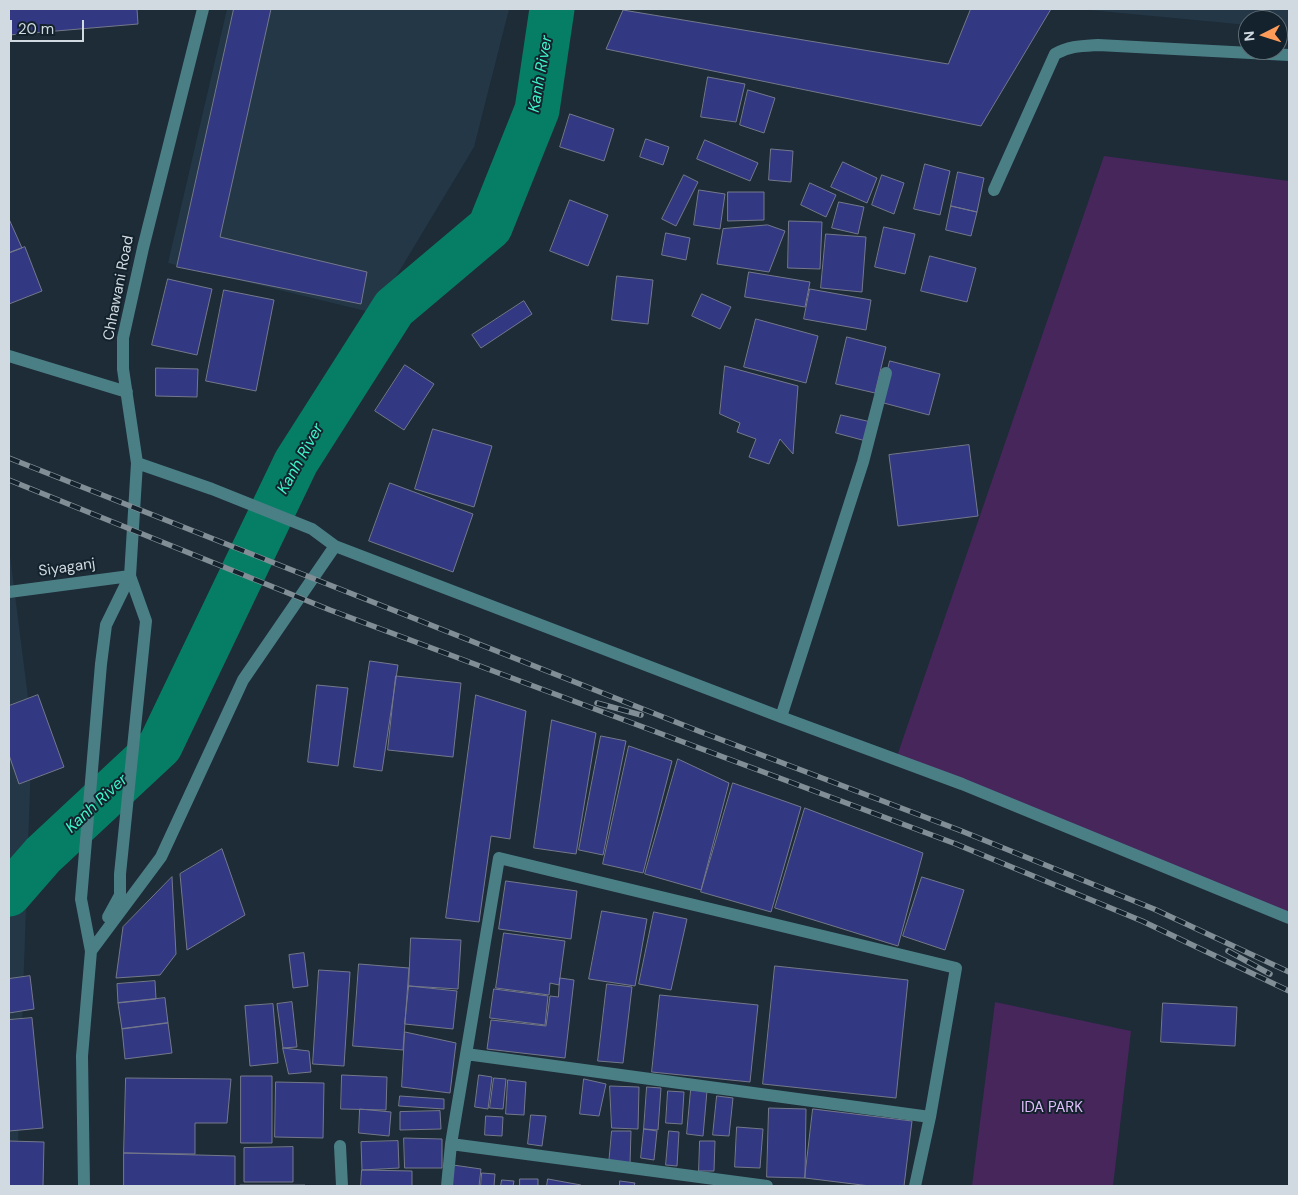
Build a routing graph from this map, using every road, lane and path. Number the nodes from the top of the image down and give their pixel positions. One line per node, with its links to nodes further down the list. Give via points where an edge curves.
1 (202, 9): 6 (street, Chhawani Road, via 124,338 123,369)
2 (1289, 55): 3 (street, via 1098,45 1064,49 1055,54)
3 (994, 190)
4 (9, 356): 6 (street)
5 (886, 373): 11 (street, via 863,462)
6 (127, 392): 7 (street, Chhawani Road)
7 (136, 463): 8 (street, via 312,529); 9 (street, Chhawani Road)
8 (334, 546): 11 (street); 13 (street, via 243,680 162,857)
9 (130, 576): 10 (street, Siyaganj); 13 (street, Chhawani Road, via 106,626 101,664 81,899); 13 (street, via 146,621 120,895)
10 (9, 592)
11 (781, 717): 12 (street, via 962,784)
12 (1289, 918)
13 (91, 951): 18 (street, via 82,1056)
14 (466, 1054): 15 (street); 15 (street, via 499,858 956,968); 16 (street)
15 (930, 1117): 22 (street)
16 (451, 1144): 20 (street); 21 (street)
17 (340, 1146): 19 (street)
18 (84, 1186)
19 (342, 1186)
20 (447, 1186)
21 (767, 1186)
22 (915, 1186)

